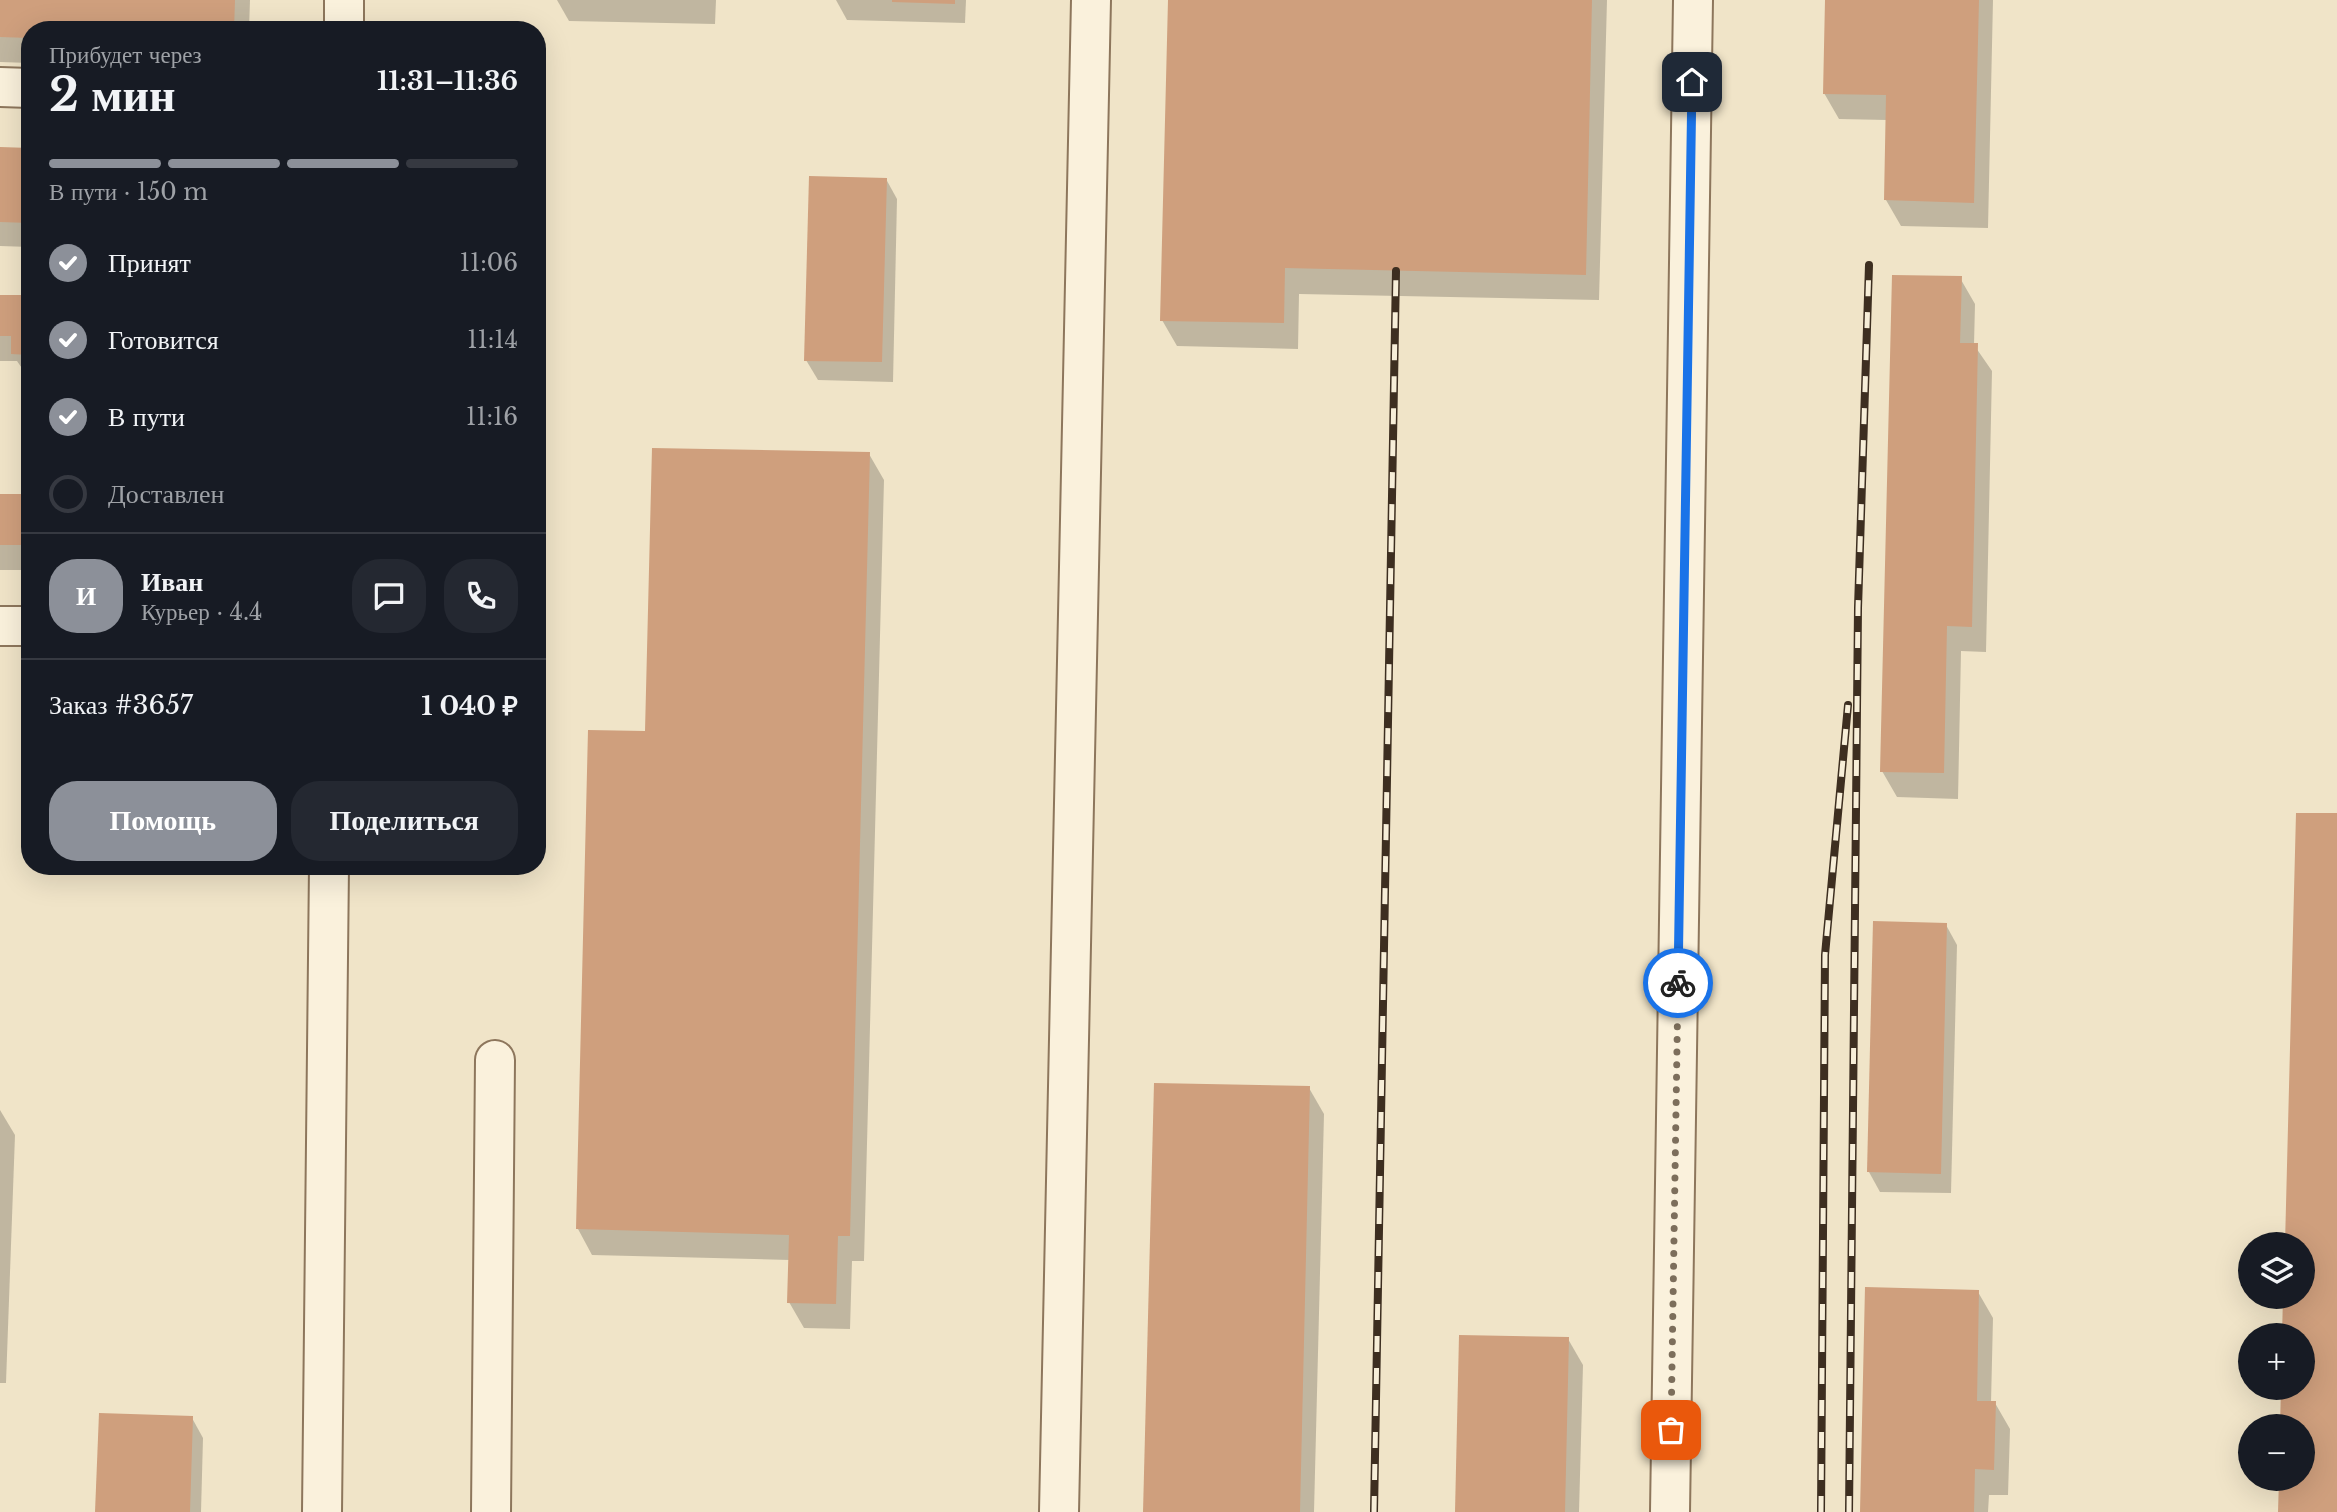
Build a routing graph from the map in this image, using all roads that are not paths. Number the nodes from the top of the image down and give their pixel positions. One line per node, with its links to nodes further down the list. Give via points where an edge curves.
1 (344, 0): 4 (lane)
2 (1091, 0): 13 (lane)
3 (1693, 0): 14 (lane)
4 (344, 21)
5 (0, 87): 6 (lane)
6 (21, 88)
7 (0, 626): 8 (lane)
8 (21, 626)
9 (329, 875): 11 (lane)
10 (495, 1060): 12 (lane)
11 (322, 1512)
12 (491, 1512)
13 (1059, 1512)
14 (1670, 1512)

